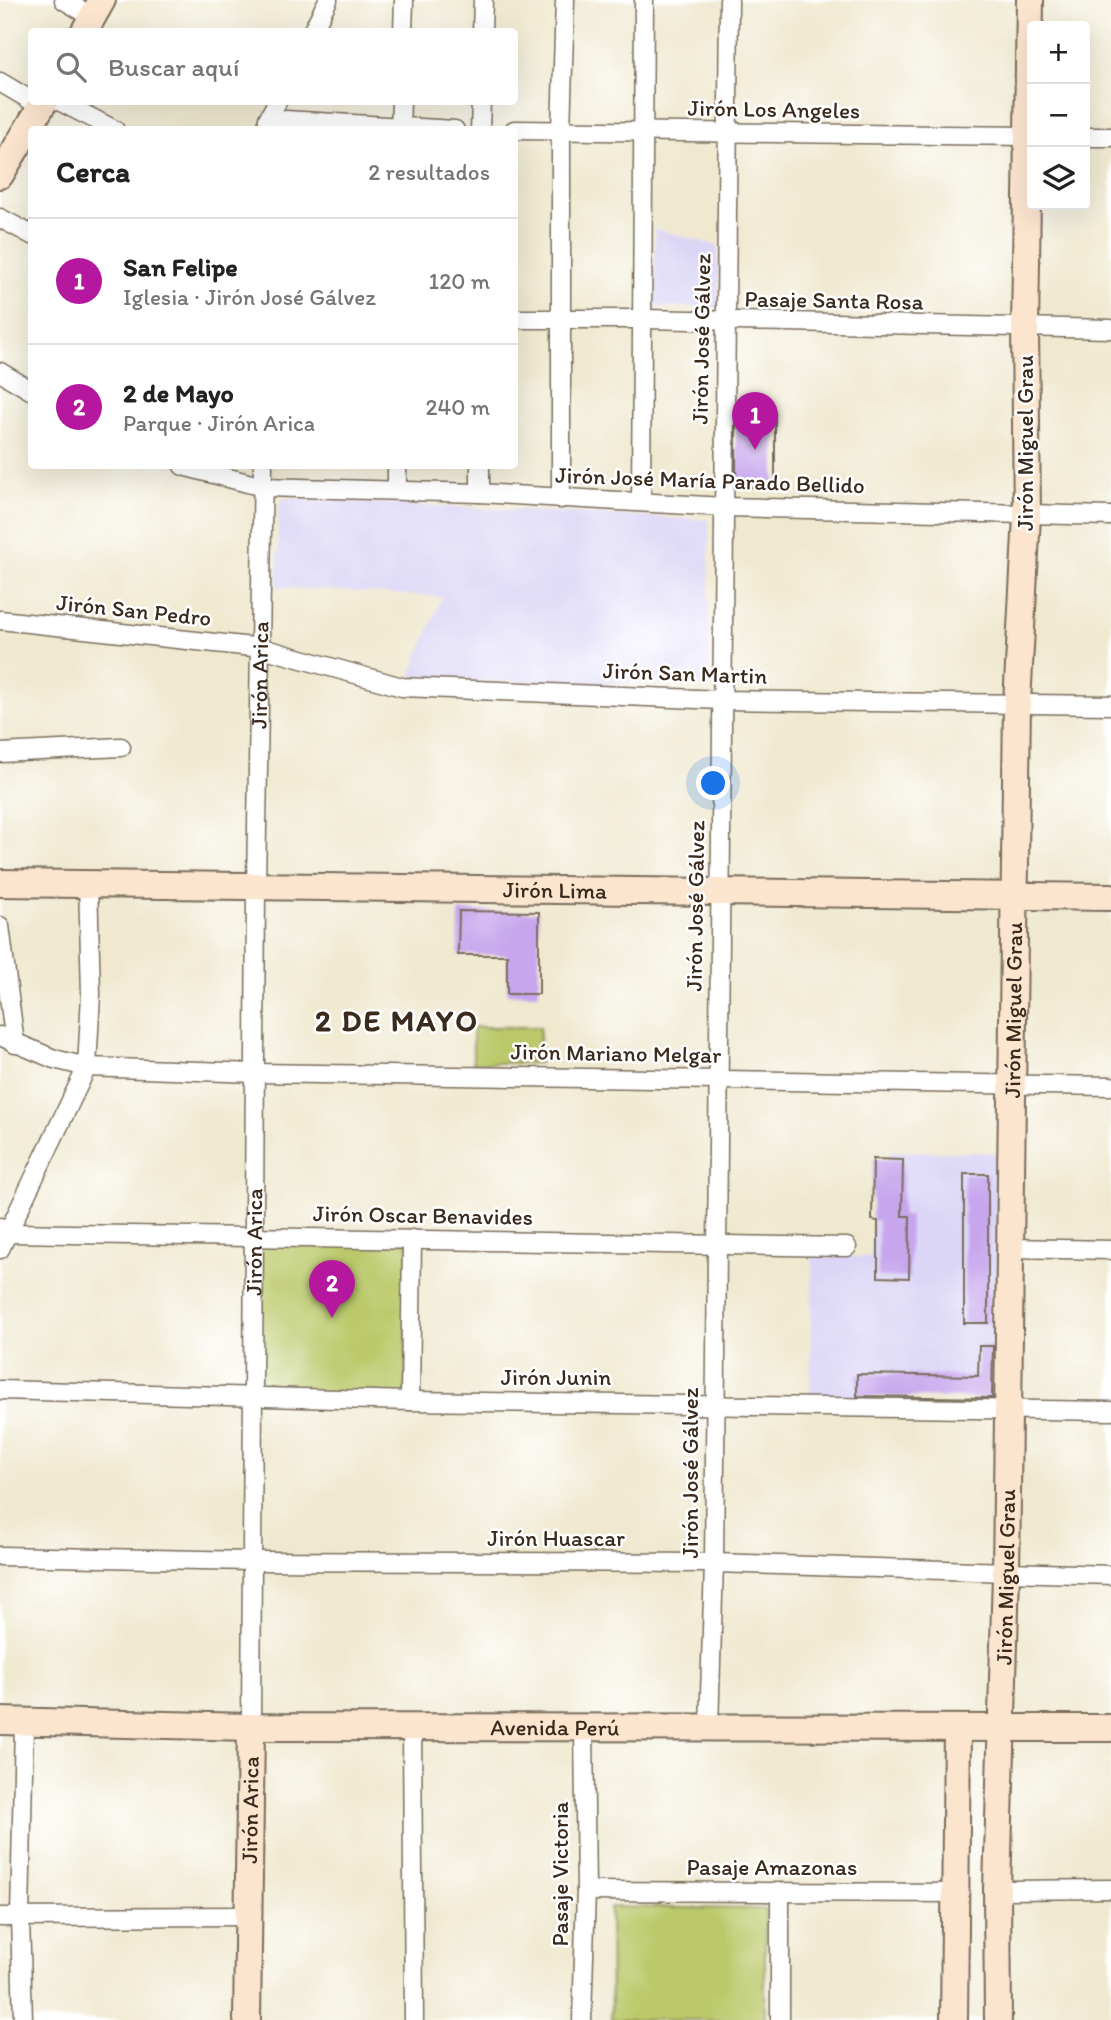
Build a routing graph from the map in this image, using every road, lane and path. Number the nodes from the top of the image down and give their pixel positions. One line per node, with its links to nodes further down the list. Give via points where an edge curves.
1 (64, 0): 9 (street)
2 (328, 0): 10 (street)
3 (404, 0): 11 (street)
4 (483, 0): 12 (street)
5 (565, 0): 29 (street)
6 (644, 0): 30 (street)
7 (729, 0): 31 (street, Jirón José Gálvez)
8 (1030, 0): 14 (street, Jirón Miguel Grau)
9 (93, 16)
10 (314, 28)
11 (403, 28)
12 (482, 28)
13 (0, 82): 15 (street)
14 (1029, 84)
15 (28, 95)
16 (40, 105): 23 (street)
17 (50, 105): 24 (street)
18 (276, 105): 21 (street)
19 (401, 105): 26 (street)
20 (481, 105): 27 (street)
21 (267, 125): 25 (street)
22 (28, 126): 36 (street)
23 (28, 126)
24 (105, 126)
25 (300, 126)
26 (400, 126)
27 (480, 126)
28 (518, 130): 29 (street, Jirón Los Angeles)
29 (561, 131): 30 (street, Jirón Los Angeles); 41 (street)
30 (644, 132): 31 (street, Jirón Los Angeles); 40 (street)
31 (727, 134): 32 (street, Jirón Los Angeles); 42 (street, Jirón José Gálvez)
32 (1027, 136)
33 (1090, 137): 34 (street)
34 (1111, 137)
35 (1029, 147): 43 (street, Jirón Miguel Grau)
36 (0, 175)
37 (0, 218): 38 (street)
38 (28, 233)
39 (518, 319): 41 (street, Pasaje Santa Rosa)
40 (643, 319): 41 (street, Pasaje Santa Rosa); 42 (street, Pasaje Santa Rosa); 55 (street)
41 (561, 320): 54 (street)
42 (725, 322): 43 (street, Pasaje Santa Rosa); 56 (street, Jirón José Gálvez)
43 (1025, 329): 44 (street, Pasaje Santa Rosa); 57 (street, Jirón Miguel Grau)
44 (1111, 330)
45 (0, 373): 46 (street)
46 (28, 389)
47 (194, 469): 51 (street, Jirón José María Parado Bellido)
48 (263, 469): 51 (street, Jirón Arica)
49 (397, 469): 52 (street)
50 (480, 469): 53 (street)
51 (263, 487): 52 (street, Jirón José María Parado Bellido); 60 (street, Jirón Arica)
52 (397, 490): 53 (street, Jirón José María Parado Bellido)
53 (480, 493): 54 (street, Jirón José María Parado Bellido)
54 (561, 499): 55 (street, Jirón José María Parado Bellido)
55 (641, 502): 56 (street, Jirón José María Parado Bellido)
56 (723, 507): 57 (street, Jirón José María Parado Bellido); 61 (street, Jirón José Gálvez)
57 (1027, 516): 58 (street, Jirón José María Parado Bellido); 62 (street, Jirón Miguel Grau)
58 (1111, 516)
59 (0, 620): 60 (street, Jirón San Pedro)
60 (262, 648): 61 (street, Jirón San Martin, via 402,687); 68 (street, Jirón Arica)
61 (722, 700): 62 (street, Jirón San Martin); 69 (street, Jirón José Gálvez)
62 (1017, 703): 63 (street, Jirón San Martin); 70 (street, Jirón Miguel Grau)
63 (1111, 705)
64 (121, 747): 65 (street)
65 (0, 753)
66 (88, 882): 67 (street, Jirón Lima); 68 (street, Jirón Lima); 74 (street, via 91,994)
67 (0, 883)
68 (256, 886): 69 (street, Jirón Lima); 75 (street, Jirón Arica)
69 (720, 892): 70 (street, Jirón Lima); 76 (street, Jirón José Gálvez)
70 (1014, 896): 71 (street, Jirón Lima); 77 (street, Jirón Miguel Grau)
71 (1111, 897)
72 (0, 926): 73 (street)
73 (8, 1040): 74 (street, Jirón Mariano Melgar)
74 (87, 1067): 75 (street, Jirón Mariano Melgar); 79 (street)
75 (255, 1073): 76 (street, Jirón Mariano Melgar); 80 (street, Jirón Arica)
76 (718, 1079): 77 (street, Jirón Mariano Melgar); 82 (street, Jirón José Gálvez)
77 (1011, 1083): 78 (street, Jirón Mariano Melgar); 84 (street, Jirón Miguel Grau)
78 (1111, 1086)
79 (5, 1230): 80 (street, Jirón Oscar Benavides); 85 (street)
80 (254, 1236): 81 (street, Jirón Oscar Benavides); 88 (street, Jirón Arica)
81 (412, 1239): 82 (street, Jirón Oscar Benavides); 89 (street)
82 (716, 1245): 83 (street, Jirón Oscar Benavides); 90 (street, Jirón José Gálvez)
83 (847, 1247)
84 (1009, 1248): 86 (street); 91 (street, Jirón Miguel Grau)
85 (0, 1249)
86 (1111, 1250)
87 (0, 1390): 88 (street, Jirón Junin)
88 (253, 1397): 89 (street, Jirón Junin); 94 (street, Jirón Arica)
89 (410, 1401): 90 (street, Jirón Junin)
90 (715, 1403): 91 (street, Jirón Junin); 95 (street, Jirón José Gálvez)
91 (1007, 1409): 92 (street, Jirón Junin); 96 (street, Jirón Miguel Grau)
92 (1111, 1411)
93 (0, 1556): 94 (street, Jirón Huascar)
94 (252, 1561): 95 (street, Jirón Huascar); 99 (street, Jirón Arica)
95 (714, 1563): 96 (street, Jirón Huascar); 102 (street, Jirón José Gálvez)
96 (1006, 1573): 97 (street, Jirón Huascar); 103 (street, Jirón Miguel Grau)
97 (1111, 1575)
98 (12, 1721): 99 (street, Avenida Perú); 113 (street)
99 (251, 1727): 100 (street, Avenida Perú); 111 (street, Jirón Arica)
100 (412, 1727): 101 (street, Avenida Perú); 116 (street)
101 (584, 1728): 102 (street, Avenida Perú); 108 (street, Pasaje Victoria)
102 (709, 1728): 105 (street, Avenida Perú)
103 (1002, 1728): 104 (street, Avenida Perú); 105 (street, Avenida Perú); 106 (street, Jirón Miguel Grau)
104 (1111, 1728)
105 (957, 1729): 110 (street)
106 (997, 1889): 107 (street); 120 (street, Jirón Miguel Grau)
107 (1111, 1889)
108 (586, 1891): 109 (street, Pasaje Amazonas); 117 (street, Pasaje Victoria)
109 (780, 1892): 110 (street, Pasaje Amazonas); 118 (street)
110 (956, 1892): 119 (street)
111 (248, 1916): 113 (street); 115 (street, Jirón Arica)
112 (0, 1917): 113 (street)
113 (20, 1918): 114 (street)
114 (23, 2020)
115 (247, 2020)
116 (414, 2020)
117 (582, 2020)
118 (780, 2020)
119 (954, 2020)
120 (998, 2020)

